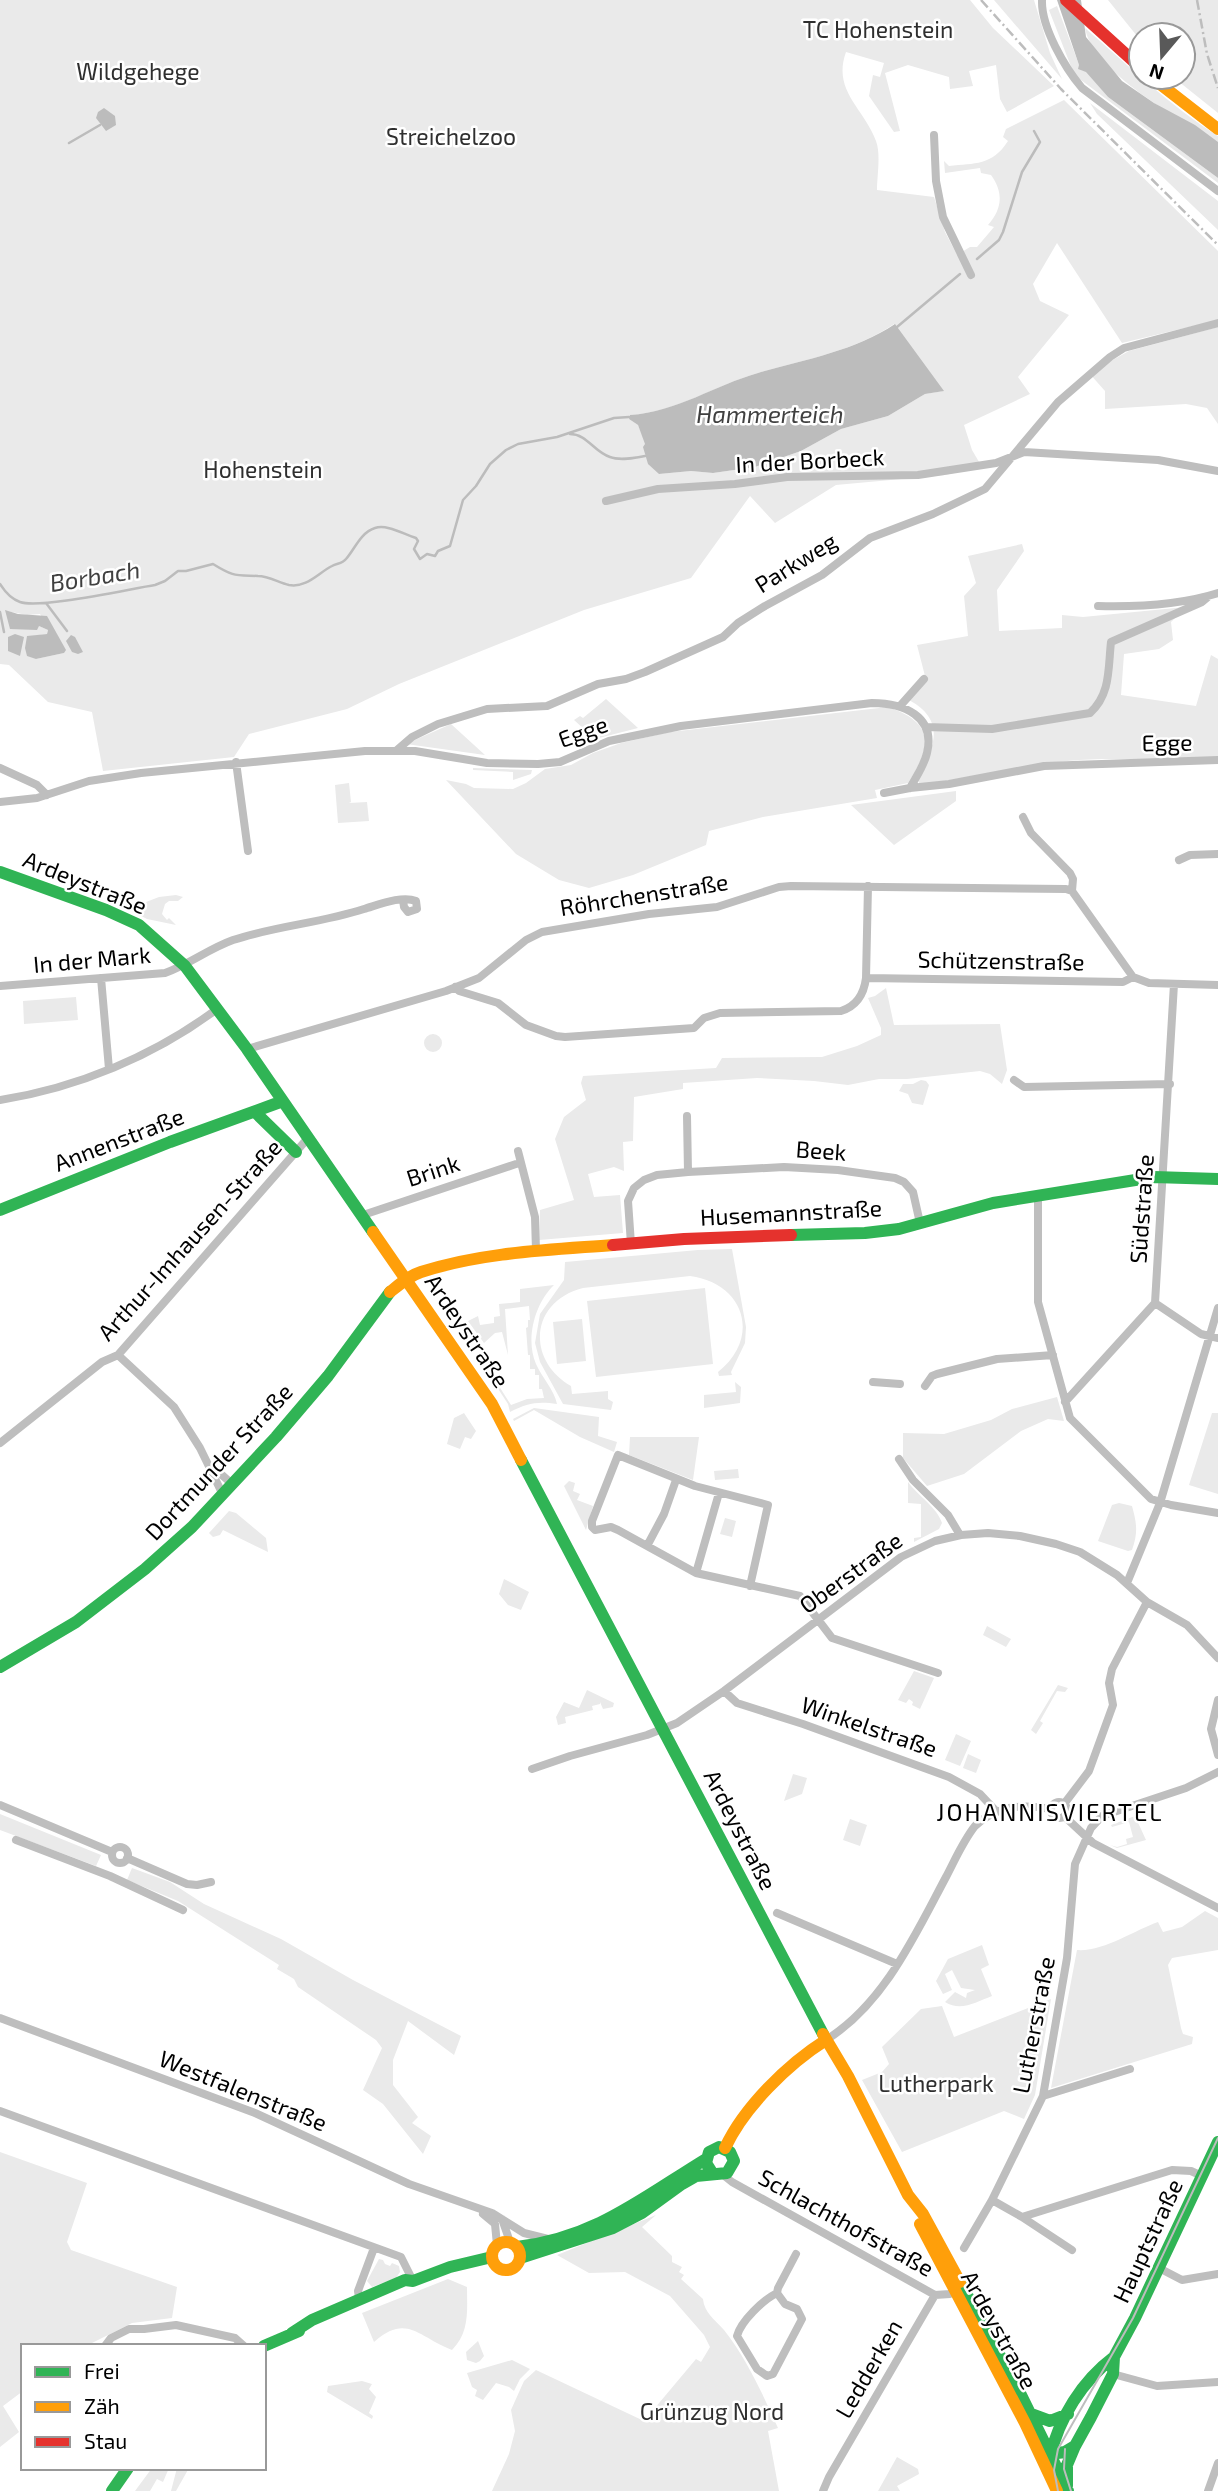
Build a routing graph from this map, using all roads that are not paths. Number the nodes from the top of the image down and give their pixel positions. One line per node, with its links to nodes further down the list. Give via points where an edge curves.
1 (1042, 0): 7 (street, via 1070,75)
2 (1066, 0): 3 (main road)
3 (1127, 55)
4 (1169, 91): 5 (main road)
5 (1218, 130)
6 (934, 135): 8 (street, via 943,217)
7 (1218, 191)
8 (971, 275)
9 (1218, 323): 10 (street, Parkweg, via 1124,348 1110,357 1058,402)
10 (1016, 454): 11 (street, via 1158,460); 12 (street, In der Borbeck, via 996,463 918,475 787,477 658,489); 19 (street, Parkweg, via 985,489 870,538 822,575 765,606 723,636 645,672 601,683 547,706 487,709 438,724)
11 (1218, 471)
12 (606, 501)
13 (1218, 593): 14 (street)
14 (1208, 597): 15 (street); 18 (street, via 1111,642 1107,687 1101,704 1090,713 992,729)
15 (1098, 606)
16 (923, 679): 17 (street)
17 (900, 706): 18 (street); 19 (street, Egge, via 873,703 689,725 609,741 570,759 538,764 487,763)
18 (926, 727): 23 (street, via 928,751)
19 (397, 750): 21 (street, Egge)
20 (1218, 760): 23 (street, Egge, via 1044,766)
21 (236, 762): 25 (street, Egge, via 89,781); 28 (street)
22 (0, 768): 25 (street, via 37,785)
23 (910, 788): 24 (street, Egge)
24 (884, 793)
25 (47, 795): 26 (street, Egge)
26 (0, 802)
27 (1023, 817): 33 (street, via 1031,833 1070,873)
28 (248, 851)
29 (1218, 854): 30 (street)
30 (1179, 860)
31 (0, 872): 35 (main road, Ardeystraße, via 139,925)
32 (868, 886): 33 (street, Röhrchenstraße); 38 (street, Röhrchenstraße, via 779,887 717,907 542,932); 39 (street)
33 (1072, 891): 36 (street)
34 (404, 900): 35 (street, In der Mark, via 233,940)
35 (185, 966): 37 (street, In der Mark, via 165,973); 45 (main road, Ardeystraße)
36 (1133, 977): 39 (street, Schützenstraße, via 1123,982); 40 (street)
37 (101, 978): 42 (street, In der Mark); 47 (street)
38 (479, 978): 43 (street, Röhrchenstraße); 44 (street, via 473,984)
39 (866, 978): 44 (street, via 857,1002 841,1011 720,1013 704,1018 694,1028 565,1037 533,1028 498,1003)
40 (1174, 984): 41 (street); 49 (street, Südstraße)
41 (1218, 985)
42 (0, 986)
43 (455, 987): 44 (street); 46 (street, Röhrchenstraße)
44 (476, 995)
45 (217, 1009): 46 (main road, Ardeystraße); 47 (street, via 165,1043)
46 (247, 1049): 51 (main road, Ardeystraße)
47 (109, 1069): 50 (street)
48 (1014, 1080): 49 (street, via 1024,1087)
49 (1170, 1084): 59 (street, Südstraße)
50 (0, 1100)
51 (283, 1101): 52 (main road, Annenstraße); 54 (main road, Ardeystraße)
52 (255, 1112): 56 (main road); 62 (main road, Annenstraße)
53 (687, 1116): 58 (street)
54 (308, 1138): 56 (street, Arthur-Imhausen-Straße); 63 (main road, Ardeystraße)
55 (518, 1150): 66 (street, via 535,1217)
56 (296, 1152): 71 (street, Arthur-Imhausen-Straße)
57 (516, 1164): 63 (street, Brink)
58 (688, 1172): 64 (street, Beek, via 783,1167 895,1178 913,1192); 65 (street, Beek, via 657,1175 634,1188 628,1202)
59 (1163, 1177): 60 (main road, Husemannstraße); 61 (main road, Husemannstraße); 68 (street, Südstraße)
60 (1218, 1179)
61 (1038, 1195): 64 (main road, Husemannstraße); 72 (street, via 1038,1302)
62 (0, 1210)
63 (363, 1215): 67 (main road, Ardeystraße)
64 (920, 1223): 65 (main road, Husemannstraße, via 854,1235)
65 (631, 1244): 66 (main road, Husemannstraße)
66 (536, 1251): 67 (main road, Husemannstraße, via 460,1262)
67 (406, 1279): 81 (main road, Dortmunder Straße, via 377,1306 328,1376); 97 (main road, Ardeystraße, via 492,1404)
68 (1155, 1303): 70 (street, via 1201,1334); 76 (street)
69 (1218, 1308): 70 (street)
70 (1213, 1336): 83 (street)
71 (118, 1355): 77 (street, Arthur-Imhausen-Straße, via 102,1362); 79 (street, via 174,1407)
72 (1053, 1356): 75 (street, via 989,1361 937,1374); 76 (street)
73 (873, 1382): 74 (street)
74 (900, 1384)
75 (925, 1386)
76 (1065, 1402): 83 (street, via 1074,1424 1147,1496)
77 (0, 1444)
78 (899, 1459): 85 (street)
79 (207, 1461): 81 (street); 81 (street)
80 (676, 1480): 82 (street); 86 (street); 86 (street, via 618,1455 592,1527 611,1527)
81 (228, 1489): 93 (main road, Dortmunder Straße, via 164,1554 110,1597)
82 (719, 1493): 87 (street); 89 (street, via 768,1505)
83 (1160, 1503): 84 (street); 88 (street)
84 (1218, 1513)
85 (960, 1535): 88 (street, Oberstraße, via 1001,1534 1056,1544 1089,1557); 91 (street, Oberstraße, via 901,1558)
86 (647, 1546): 87 (street)
87 (696, 1573): 89 (street)
88 (1127, 1583): 90 (street, Oberstraße)
89 (750, 1586): 91 (street, via 800,1596)
90 (1147, 1602): 92 (street, Oberstraße, via 1187,1625); 101 (street, via 1112,1668 1113,1705 1089,1771)
91 (819, 1620): 94 (street, via 835,1640); 95 (street, Oberstraße)
92 (1218, 1658)
93 (0, 1667)
94 (938, 1673)
95 (724, 1691): 97 (street, Oberstraße); 104 (street, Winkelstraße, via 737,1703 949,1777 980,1794)
96 (1218, 1700): 98 (street, via 1211,1729)
97 (664, 1730): 99 (street, Oberstraße); 118 (main road, Ardeystraße)
98 (1218, 1755)
99 (532, 1769)
100 (1218, 1772): 106 (street, via 1102,1816)
101 (1064, 1804): 103 (street, via 1055,1803); 105 (street)
102 (0, 1805): 108 (street)
103 (1051, 1809): 104 (street, via 1020,1806); 105 (street, via 1055,1817)
104 (996, 1811): 116 (street, via 969,1833)
105 (1064, 1816): 106 (street)
106 (1087, 1837): 113 (street); 120 (street, Lutherstraße, via 1075,1864 1067,1958)
107 (16, 1840): 111 (street)
108 (112, 1852): 109 (street, via 123,1847); 110 (street)
109 (127, 1858): 110 (street); 112 (street, via 187,1884)
110 (116, 1862): 111 (street)
111 (110, 1876): 114 (street)
112 (211, 1882)
113 (1218, 1908)
114 (183, 1910)
115 (777, 1913): 116 (street)
116 (897, 1964): 118 (street, via 857,2017)
117 (0, 2018): 129 (street, Westfalenstraße, via 255,2113)
118 (827, 2040): 123 (main road, via 746,2113); 141 (main road, Ardeystraße, via 923,2214)
119 (1130, 2069): 120 (street)
120 (1043, 2096): 128 (street, Lutherstraße)
121 (0, 2111): 133 (street)
122 (1218, 2142): 126 (main road, Hauptstraße)
123 (725, 2148): 124 (main road, via 732,2154); 125 (main road, via 712,2149)
124 (733, 2165): 125 (main road, via 729,2171); 127 (street, Schlachthofstraße)
125 (713, 2168): 127 (street, Schlachthofstraße); 132 (main road, via 611,2230)
126 (1202, 2176): 130 (street, via 1172,2170); 138 (main road, Hauptstraße)
127 (739, 2185): 143 (street, Schlachthofstraße)
128 (992, 2200): 130 (street); 134 (street, Lutherstraße)
129 (468, 2206): 131 (street, Westfalenstraße); 135 (street, Westfalenstraße, via 489,2217)
130 (1022, 2217): 136 (street)
131 (502, 2219): 132 (street, Westfalenstraße); 135 (street)
132 (554, 2245): 135 (main road)
133 (374, 2248): 140 (street, via 401,2258); 144 (street)
134 (964, 2248)
135 (507, 2250): 140 (main road)
136 (1072, 2250)
137 (796, 2254): 142 (street)
138 (1158, 2268): 139 (street, via 1182,2280); 149 (main road, Hauptstraße)
139 (1218, 2274)
140 (413, 2281): 144 (main road); 145 (main road)
141 (954, 2282): 143 (street, via 943,2295); 152 (main road, Ardeystraße); 154 (main road, Ardeystraße)
142 (777, 2293): 142 (street, via 739,2328 737,2336 757,2370 767,2376 774,2374 802,2319)
143 (935, 2295): 161 (street, Ledderken)
144 (359, 2298): 145 (main road)
145 (292, 2333): 148 (main road)
146 (106, 2344): 147 (street, via 129,2329 176,2325 235,2338)
147 (242, 2344)
148 (266, 2346)
149 (1114, 2357): 150 (main road, Hauptstraße); 153 (main road, Hauptstraße, via 1098,2368)
150 (1113, 2374): 151 (street, via 1157,2386); 155 (main road, Hauptstraße)
151 (1218, 2382)
152 (1030, 2414): 153 (main road, via 1047,2421); 156 (main road, Ardeystraße)
153 (1068, 2414): 156 (main road, Hauptstraße)
154 (1038, 2446): 156 (main road, Ardeystraße); 160 (main road, Ardeystraße)
155 (1074, 2446): 156 (main road); 162 (main road, Hauptstraße)
156 (1050, 2455): 160 (main road); 162 (main road)
157 (1218, 2463): 165 (street)
158 (127, 2470): 163 (main road)
159 (136, 2470): 164 (main road)
160 (1049, 2472): 162 (main road, Ardeystraße)
161 (826, 2490)
162 (1064, 2490)
163 (112, 2491)
164 (120, 2491)
165 (1208, 2491)

